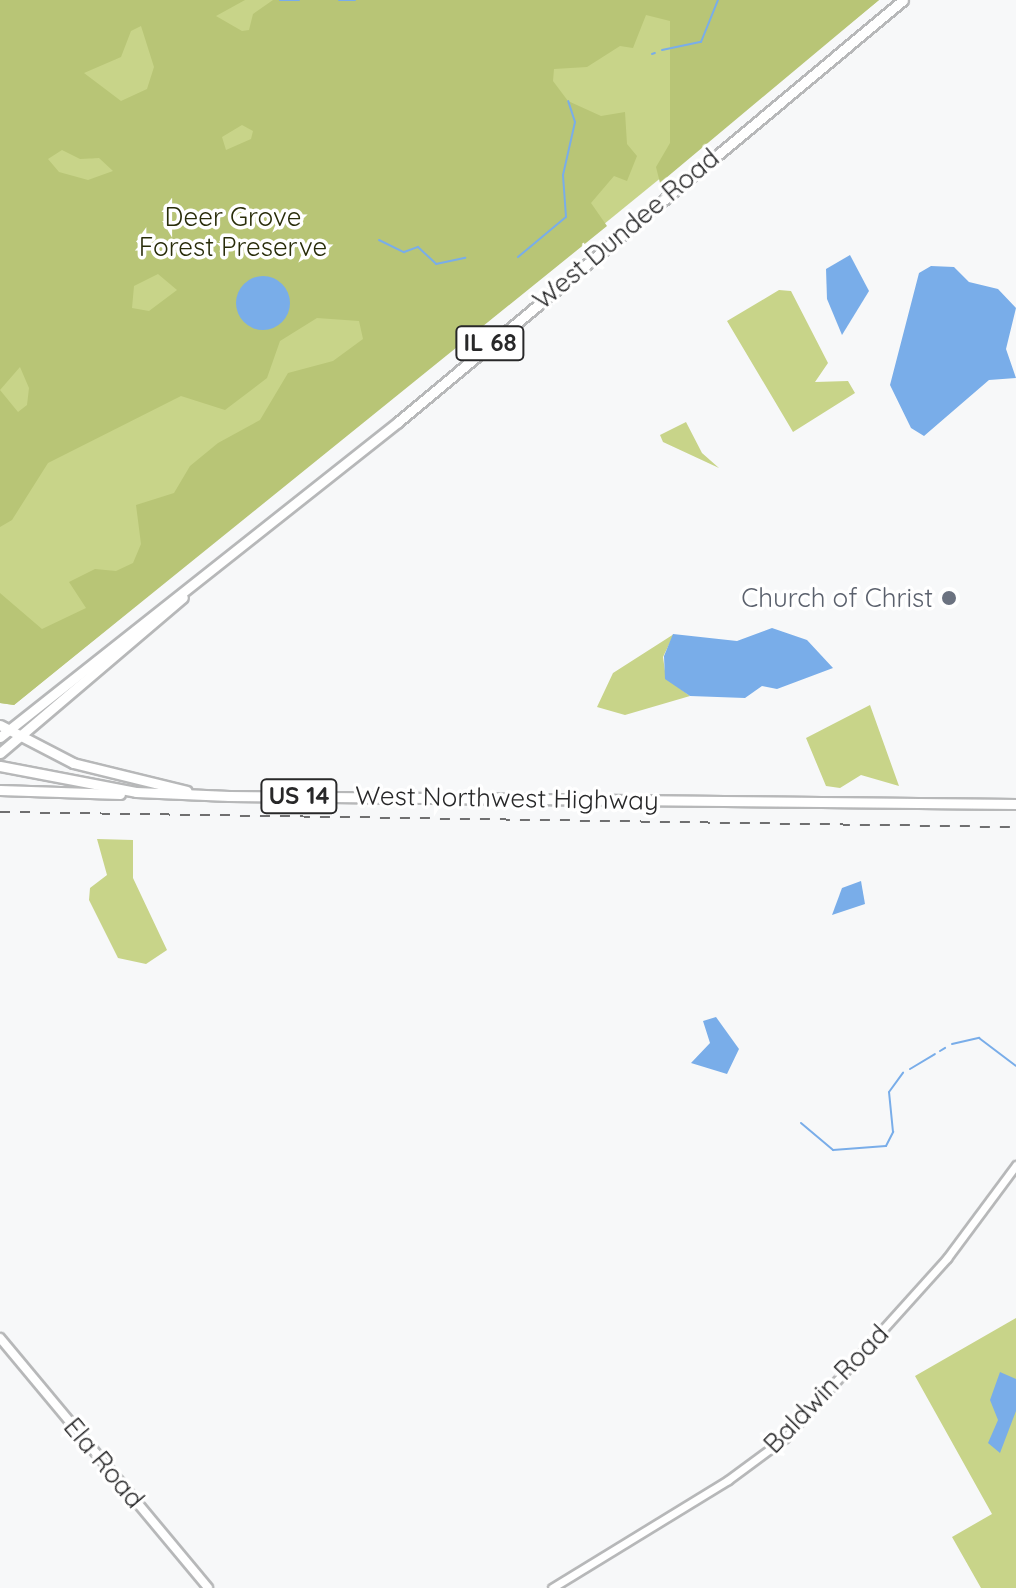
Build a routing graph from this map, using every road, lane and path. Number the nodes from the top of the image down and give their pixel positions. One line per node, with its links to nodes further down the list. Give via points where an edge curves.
1 (903, 0): 2 (main road, West Dundee Road / IL 68)
2 (200, 580): 3 (main road, West Dundee Road / IL 68); 4 (main road, West Dundee Road / IL 68)
3 (36, 722): 5 (main road, West Dundee Road / IL 68); 8 (main road, via 34,734)
4 (4, 727): 5 (main road); 6 (main road, West Dundee Road / IL 68)
5 (19, 736): 7 (main road, West Dundee Road / IL 68); 8 (main road)
6 (0, 737)
7 (1, 752)
8 (46, 752): 12 (main road)
9 (0, 766): 11 (main road, West Northwest Highway / US 14)
10 (0, 790): 11 (main road)
11 (136, 792): 12 (main road, West Northwest Highway / US 14)
12 (194, 794): 13 (main road, West Northwest Highway / US 14)
13 (1016, 804)
14 (1016, 1165): 17 (street, Baldwin Road, via 947,1258 785,1438 703,1497)
15 (0, 1338): 16 (main road, Ela Road)
16 (208, 1588)
17 (552, 1588)

